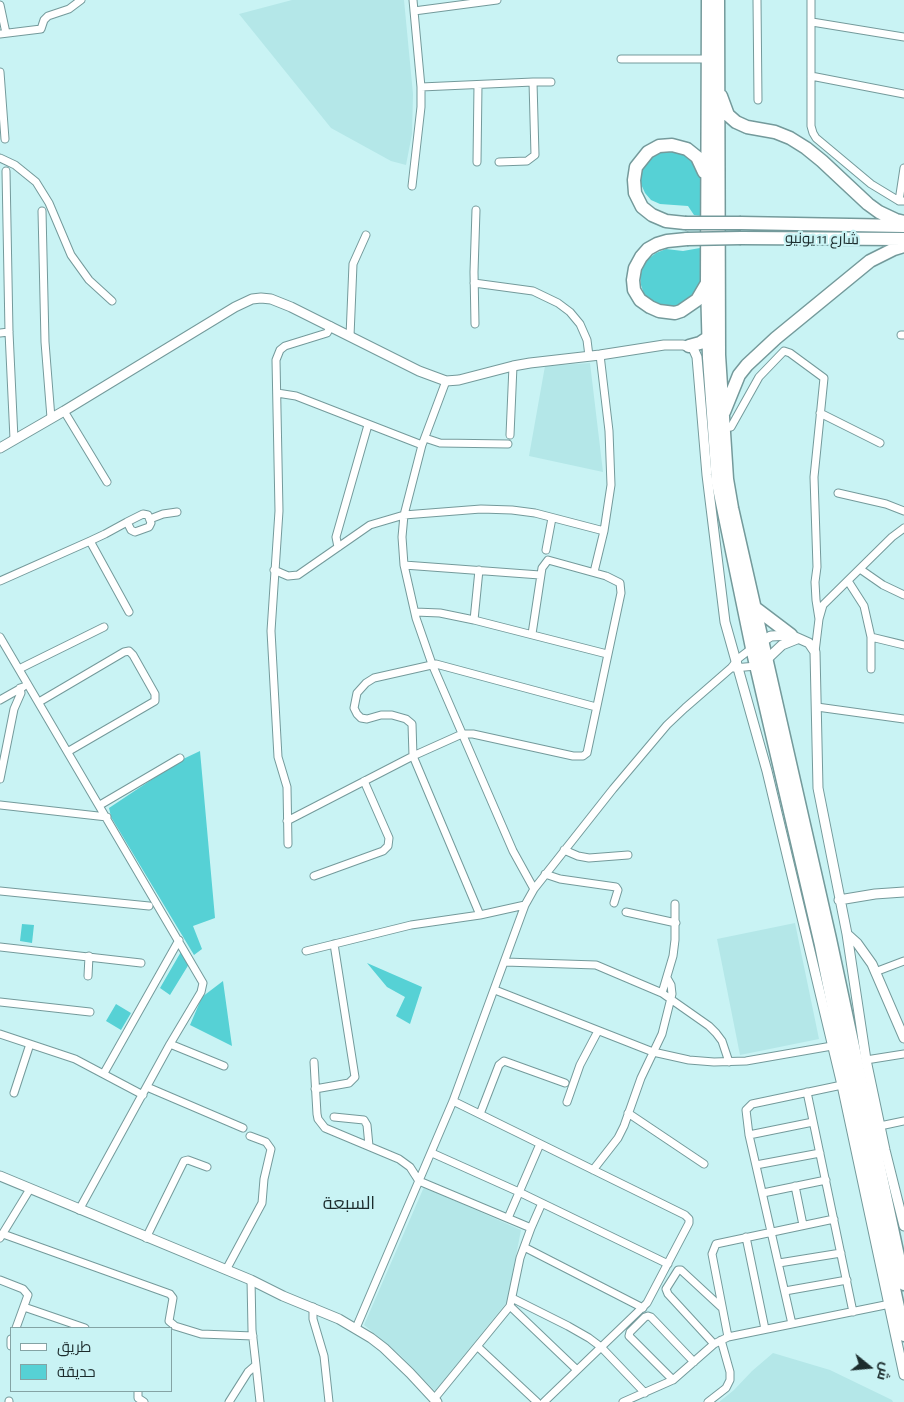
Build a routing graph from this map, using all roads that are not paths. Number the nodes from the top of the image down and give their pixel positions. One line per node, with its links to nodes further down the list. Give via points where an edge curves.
1 (81, 0): 11 (street, via 69,9 48,16 41,29)
2 (413, 0): 9 (street)
3 (497, 0): 9 (street)
4 (708, 0): 13 (highway)
5 (718, 0): 21 (highway)
6 (757, 0): 23 (street)
7 (811, 0): 10 (street)
8 (0, 5): 11 (street)
9 (414, 11): 20 (street)
10 (812, 22): 12 (street); 16 (street)
11 (3, 34)
12 (904, 37)
13 (708, 58): 14 (street); 30 (highway)
14 (621, 59)
15 (0, 72): 24 (street)
16 (811, 76): 22 (street); 32 (street, via 811,126 816,138 871,184)
17 (533, 82): 18 (street); 19 (street); 27 (street, via 535,156 527,161)
18 (551, 82)
19 (478, 85): 20 (street); 26 (street)
20 (421, 87): 31 (street)
21 (718, 87): 35 (highway, via 728,115 736,122 790,138 822,161 878,212); 57 (highway, via 719,355)
22 (904, 94)
23 (758, 100)
24 (5, 139)
25 (0, 158): 42 (street, via 36,182 49,203 71,255 89,280)
26 (477, 162)
27 (499, 162)
28 (904, 168): 32 (street)
29 (6, 171): 39 (street)
30 (706, 180): 35 (highway, شارع 11 يونيو, bridge, via 697,157 687,149 659,146 648,152 636,167 634,193 642,207 652,214 666,221 685,224); 41 (highway)
31 (412, 186)
32 (902, 201)
33 (476, 210): 40 (street)
34 (42, 211): 58 (street, via 45,342)
35 (904, 224)
36 (366, 235): 47 (street, via 353,264)
37 (904, 239): 41 (highway, شارع 11 يونيو, bridge, via 667,241 640,256 633,280 640,300 659,311 675,313 697,300)
38 (904, 246): 57 (highway, via 870,261 747,365 739,375)
39 (3, 254): 45 (street)
40 (474, 282): 43 (street); 51 (street, via 532,291 558,302 580,324)
41 (707, 283): 48 (highway)
42 (112, 301)
43 (475, 324)
44 (331, 326): 47 (street); 54 (street, via 327,333 280,350 276,360); 55 (street, via 270,299 252,299 235,306)
45 (8, 332): 46 (street); 62 (street)
46 (0, 333)
47 (350, 336): 53 (street)
48 (709, 337): 49 (highway); 99 (highway, via 718,483)
49 (689, 346): 50 (street, via 664,345); 105 (street, via 694,348 697,357 712,524)
50 (600, 355): 51 (street); 76 (street, via 611,457 611,485)
51 (589, 356): 52 (street)
52 (513, 366): 53 (street); 61 (street)
53 (446, 381): 63 (street)
54 (277, 393): 59 (street, via 296,396); 82 (street, via 279,511)
55 (64, 411): 58 (street); 67 (street)
56 (820, 413): 60 (street, via 824,378 784,351 759,377 731,427); 64 (street); 92 (street, via 814,477)
57 (723, 415): 60 (highway)
58 (51, 418): 62 (street)
59 (368, 424): 63 (street); 78 (street, via 336,539)
60 (724, 428): 89 (highway, via 730,499)
61 (510, 435)
62 (14, 440): 66 (street)
63 (424, 442): 65 (street); 71 (street)
64 (880, 443)
65 (508, 444)
66 (0, 448)
67 (107, 482)
68 (838, 493): 69 (street)
69 (904, 511)
70 (177, 512): 73 (street)
71 (404, 515): 72 (street, via 502,509); 78 (street, via 370,525); 80 (street)
72 (552, 518): 76 (street); 79 (street)
73 (150, 519): 74 (street, via 143,514); 74 (street, via 149,527 137,532 131,530)
74 (127, 522): 77 (street)
75 (904, 528): 81 (street)
76 (604, 531): 84 (street)
77 (90, 541): 86 (street); 90 (street)
78 (338, 547): 82 (street, via 294,577)
79 (546, 550)
80 (404, 565): 83 (street); 91 (street)
81 (860, 569): 87 (street); 88 (street)
82 (274, 570): 124 (street, via 271,631 278,757 287,787)
83 (479, 570): 85 (street); 93 (street)
84 (594, 572): 85 (street, via 552,560 544,563); 102 (street, via 620,583)
85 (540, 575): 95 (street)
86 (0, 581)
87 (848, 581): 92 (street, via 826,601); 98 (street, via 864,606)
88 (904, 595)
89 (754, 607): 97 (highway); 99 (highway)
90 (129, 612)
91 (415, 612): 93 (street); 104 (street)
92 (819, 619): 101 (street)
93 (474, 620): 95 (street)
94 (104, 627): 106 (street)
95 (532, 634): 102 (street)
96 (0, 637): 106 (street)
97 (794, 637): 99 (street, via 772,636); 101 (street, via 808,643); 103 (street)
98 (871, 637): 100 (street); 107 (street)
99 (757, 644): 103 (highway); 105 (street)
100 (904, 645)
101 (815, 652): 113 (street)
102 (607, 654): 112 (street)
103 (762, 663): 105 (street); 185 (highway); 226 (highway, via 830,939)
104 (432, 664): 112 (street); 115 (street); 117 (street, via 374,678 356,697 355,712 361,718 392,715 409,721 413,728)
105 (734, 666): 126 (street, via 668,725); 163 (street, via 767,771)
106 (19, 669): 108 (street)
107 (870, 669)
108 (27, 684): 109 (street); 111 (street)
109 (20, 688): 110 (street); 119 (street)
110 (0, 700)
111 (38, 702): 116 (street); 116 (street, via 124,652 129,651 133,655 155,694 155,701)
112 (596, 707): 115 (street, via 587,754 583,756)
113 (816, 707): 114 (street); 133 (street, via 818,788)
114 (904, 719)
115 (462, 734): 117 (street); 130 (street, via 519,864)
116 (69, 751): 122 (street)
117 (413, 756): 120 (street); 139 (street)
118 (180, 758): 122 (street)
119 (0, 779)
120 (364, 781): 124 (street); 129 (street, via 389,838 388,846 383,851)
121 (0, 805): 123 (street)
122 (100, 805): 123 (street)
123 (107, 816): 142 (street)
124 (287, 821): 125 (street)
125 (288, 844)
126 (564, 850): 127 (street, via 589,858); 128 (street)
127 (628, 855)
128 (545, 874): 130 (street); 134 (street, via 616,887)
129 (314, 876)
130 (534, 888): 136 (street)
131 (0, 891): 137 (street)
132 (904, 892): 133 (street)
133 (839, 900): 141 (street)
134 (614, 903)
135 (675, 904): 140 (street)
136 (525, 905): 139 (street); 148 (street)
137 (149, 906)
138 (626, 912): 140 (street)
139 (480, 915): 143 (street, via 411,925)
140 (676, 923): 152 (street)
141 (846, 934): 150 (street, via 866,955); 166 (street)
142 (179, 940): 162 (street, via 204,986); 170 (street)
143 (334, 944): 145 (street); 174 (street, via 355,1076 349,1083)
144 (0, 947): 146 (street)
145 (306, 950)
146 (89, 956): 149 (street); 151 (street)
147 (904, 961): 150 (street)
148 (505, 962): 153 (street); 154 (street, via 596,966)
149 (141, 964)
150 (875, 972): 160 (street)
151 (88, 976)
152 (667, 978): 154 (street); 155 (street, via 672,989)
153 (495, 990): 158 (street); 178 (street)
154 (662, 993): 155 (street)
155 (671, 998): 164 (street, via 662,1034); 168 (street, via 716,1033)
156 (0, 1002): 157 (street)
157 (90, 1012)
158 (598, 1031): 164 (street); 179 (street, via 580,1065)
159 (0, 1034): 161 (street)
160 (904, 1038)
161 (30, 1044): 170 (street, via 75,1058); 176 (street)
162 (170, 1044): 169 (street); 173 (street)
163 (832, 1046): 168 (street, via 785,1056); 172 (street)
164 (653, 1052): 168 (street, via 702,1062); 180 (street)
165 (904, 1054): 166 (street)
166 (866, 1060): 186 (street)
167 (314, 1062): 174 (street)
168 (729, 1062)
169 (224, 1066)
170 (104, 1073): 177 (street)
171 (565, 1083): 181 (street, via 503,1062)
172 (842, 1085): 175 (street); 185 (street)
173 (148, 1087): 177 (street); 187 (street)
174 (315, 1089): 191 (street, via 321,1124)
175 (807, 1092): 184 (street); 188 (street, via 749,1105 746,1113)
176 (14, 1093)
177 (143, 1095): 208 (street)
178 (453, 1101): 181 (street); 192 (street)
179 (567, 1102)
180 (628, 1113): 194 (street); 198 (street, via 618,1138)
181 (480, 1114): 190 (street)
182 (334, 1117): 191 (street, via 364,1120)
183 (904, 1121): 186 (street)
184 (813, 1122): 188 (street); 193 (street)
185 (855, 1125): 197 (highway)
186 (880, 1126): 207 (street)
187 (242, 1128)
188 (750, 1135): 195 (street)
189 (250, 1136): 222 (street, via 266,1142 271,1149 262,1203)
190 (540, 1144): 198 (street); 204 (street)
191 (369, 1146): 201 (street, via 405,1162)
192 (432, 1153): 201 (street); 204 (street)
193 (820, 1153): 195 (street); 200 (street)
194 (704, 1164)
195 (756, 1165): 205 (street)
196 (207, 1167): 217 (street, via 188,1160 183,1162)
197 (864, 1167): 229 (street); 241 (highway)
198 (593, 1170): 221 (street, via 687,1217 689,1223)
199 (0, 1176): 203 (street)
200 (826, 1180): 202 (street); 210 (street)
201 (419, 1181): 209 (street); 239 (street)
202 (795, 1186): 205 (street); 211 (street)
203 (30, 1189): 208 (street); 215 (street)
204 (519, 1192): 206 (street); 209 (street)
205 (763, 1193): 214 (street)
206 (542, 1203): 213 (street); 221 (street)
207 (902, 1208): 212 (street)
208 (79, 1210): 217 (street)
209 (508, 1218): 213 (street)
210 (834, 1219): 211 (street); 219 (street)
211 (803, 1225): 214 (street)
212 (904, 1226)
213 (531, 1228): 218 (street)
214 (772, 1232): 216 (street); 220 (street)
215 (1, 1236): 242 (street, via 172,1295 168,1316 175,1326 201,1334)
216 (746, 1237): 234 (street, via 719,1242 712,1250); 240 (street)
217 (146, 1238): 222 (street)
218 (524, 1247): 228 (street); 233 (street)
219 (841, 1252): 220 (street); 225 (street)
220 (779, 1263): 227 (street)
221 (668, 1264): 233 (street)
222 (226, 1270): 224 (street)
223 (0, 1280): 231 (street, via 25,1291 28,1298)
224 (251, 1280): 232 (street); 242 (street)
225 (847, 1280): 227 (street); 235 (street)
226 (904, 1284)
227 (785, 1291): 236 (street)
228 (512, 1298): 230 (street); 246 (street, via 578,1331)
229 (890, 1304): 235 (street); 250 (street)
230 (510, 1306): 245 (street); 249 (street)
231 (24, 1307): 237 (street); 238 (street)
232 (313, 1307): 239 (street); 258 (street, via 313,1319 324,1356)
233 (643, 1308): 246 (street)
234 (722, 1308): 243 (street); 244 (street, via 681,1270 676,1272 666,1289)
235 (853, 1312): 236 (street)
236 (792, 1324): 240 (street)
237 (16, 1327)
238 (82, 1327)
239 (356, 1328): 254 (street, via 394,1358)
240 (765, 1329): 243 (street)
241 (904, 1335)
242 (253, 1336): 248 (street)
243 (724, 1338): 244 (street); 262 (street, via 730,1380 726,1388)
244 (714, 1344): 247 (street)
245 (478, 1346): 254 (street); 259 (street)
246 (600, 1347): 249 (street); 253 (street)
247 (694, 1362): 251 (street); 251 (street, via 651,1317 645,1317 629,1336)
248 (256, 1365): 256 (street); 257 (street)
249 (577, 1370): 260 (street)
250 (904, 1375)
251 (672, 1380): 253 (street)
252 (138, 1392): 255 (street, via 138,1398)
253 (645, 1393): 261 (street)
254 (435, 1401)
255 (144, 1402)
256 (229, 1402)
257 (260, 1402)
258 (328, 1402)
259 (536, 1402)
260 (544, 1402)
261 (623, 1402)
262 (708, 1402)

